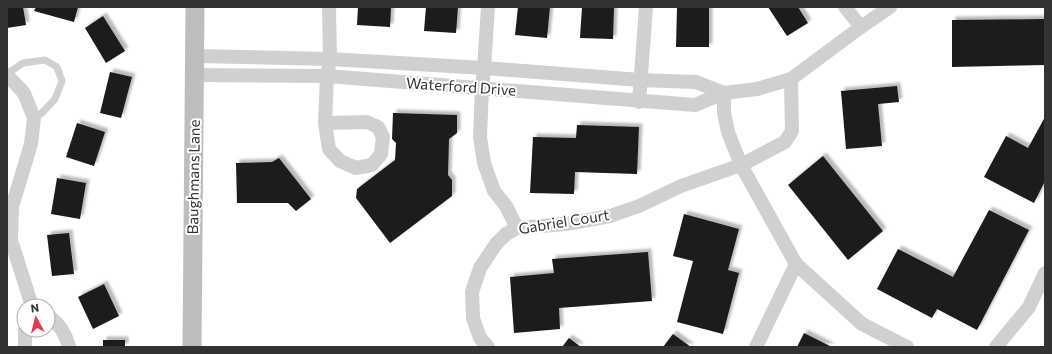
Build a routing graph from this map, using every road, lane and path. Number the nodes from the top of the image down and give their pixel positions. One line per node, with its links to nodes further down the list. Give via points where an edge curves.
1 (195, 7): 8 (main road, Baughmans Lane)
2 (329, 7): 9 (street)
3 (488, 7): 10 (street)
4 (646, 7): 15 (street)
5 (845, 7): 7 (street)
6 (890, 7): 7 (street, Waterford Drive)
7 (861, 27): 14 (street, Waterford Drive)
8 (195, 56): 9 (street, Waterford Drive); 12 (main road, Baughmans Lane)
9 (330, 59): 10 (street, Waterford Drive); 13 (street)
10 (484, 68): 15 (street, Waterford Drive); 16 (street)
11 (7, 74): 19 (street, via 24,92); 19 (lane, via 23,63 45,60 57,67 62,81 55,99)
12 (195, 75): 13 (street, Waterford Drive); 28 (main road, Baughmans Lane)
13 (327, 76): 16 (street, Waterford Drive); 20 (street)
14 (791, 79): 17 (street, Waterford Drive, via 758,89); 21 (street, Gabriel Court, via 792,131 785,142)
15 (640, 80): 17 (street, Waterford Drive, via 696,82); 18 (street)
16 (482, 88): 18 (street, Waterford Drive); 22 (street, via 480,137 484,163 494,191 506,206)
17 (724, 93): 18 (street, Waterford Drive, via 695,105); 21 (street, via 724,113 728,132)
18 (639, 102)
19 (34, 118): 25 (street, via 32,144 12,207 11,240)
20 (325, 123)
21 (741, 166): 22 (street, Gabriel Court, via 681,186 639,206 610,216 566,224); 23 (street)
22 (517, 228): 29 (street, Gabriel Court, via 496,244 480,268 472,292 473,318 480,338)
23 (796, 264): 30 (street); 31 (street, via 862,324)
24 (1045, 273): 32 (street, via 1029,307)
25 (29, 298)
26 (56, 323): 27 (street, via 66,335)
27 (69, 347)
28 (192, 347)
29 (488, 347)
30 (756, 347)
31 (907, 347)
32 (996, 347)

